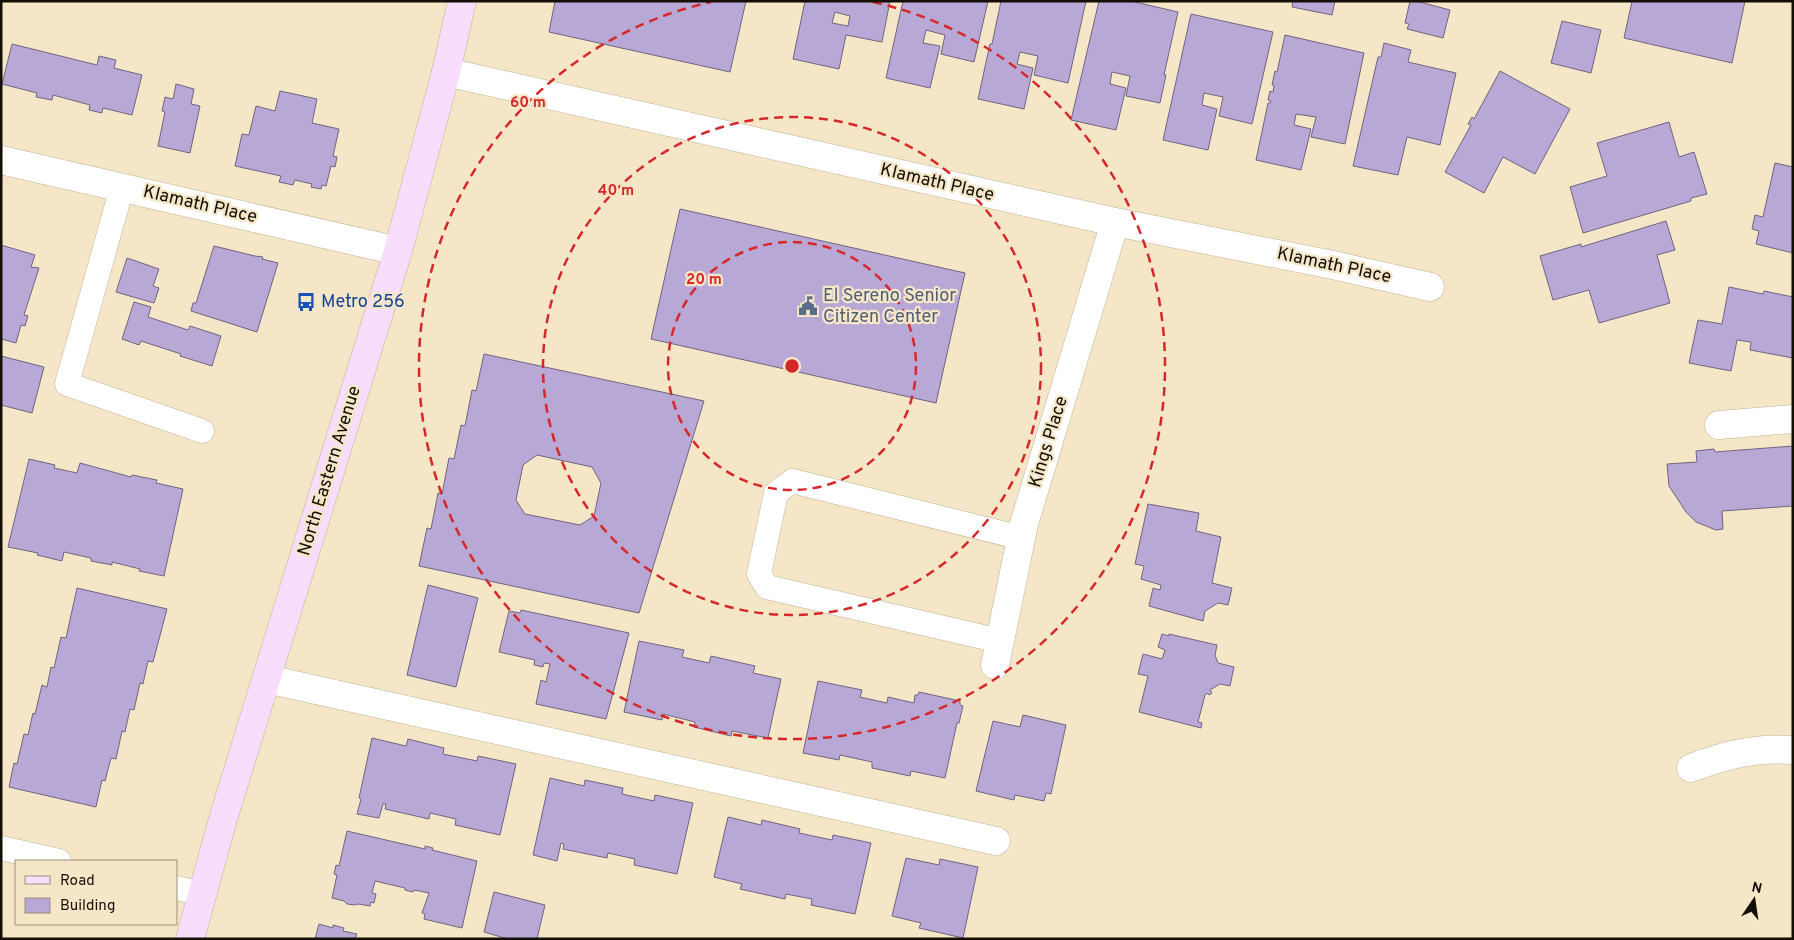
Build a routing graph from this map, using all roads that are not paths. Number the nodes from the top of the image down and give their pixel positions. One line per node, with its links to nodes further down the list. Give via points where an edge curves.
1 (456, 3): 2 (main road, North Eastern Avenue)
2 (446, 72): 5 (street, Klamath Place); 6 (main road, North Eastern Avenue)
3 (1, 160): 4 (street, Klamath Place)
4 (122, 187): 6 (street, Klamath Place); 10 (lane, via 67,384)
5 (1115, 222): 7 (street, Klamath Place); 11 (street, Kings Place)
6 (398, 251): 13 (main road, North Eastern Avenue)
7 (1430, 287)
8 (1793, 419): 9 (street)
9 (1719, 425)
10 (202, 431)
11 (1022, 538): 12 (street, Kings Place); 12 (lane, via 792,481 776,493 759,574 767,587)
12 (998, 653)
13 (266, 679): 16 (street); 20 (main road, North Eastern Avenue)
14 (1793, 750): 15 (street, via 1773,748 1722,756)
15 (1691, 768)
16 (996, 841)
17 (1, 848): 18 (lane)
18 (55, 860)
19 (178, 888): 20 (lane)
20 (203, 894): 21 (main road, North Eastern Avenue)
21 (190, 939)

